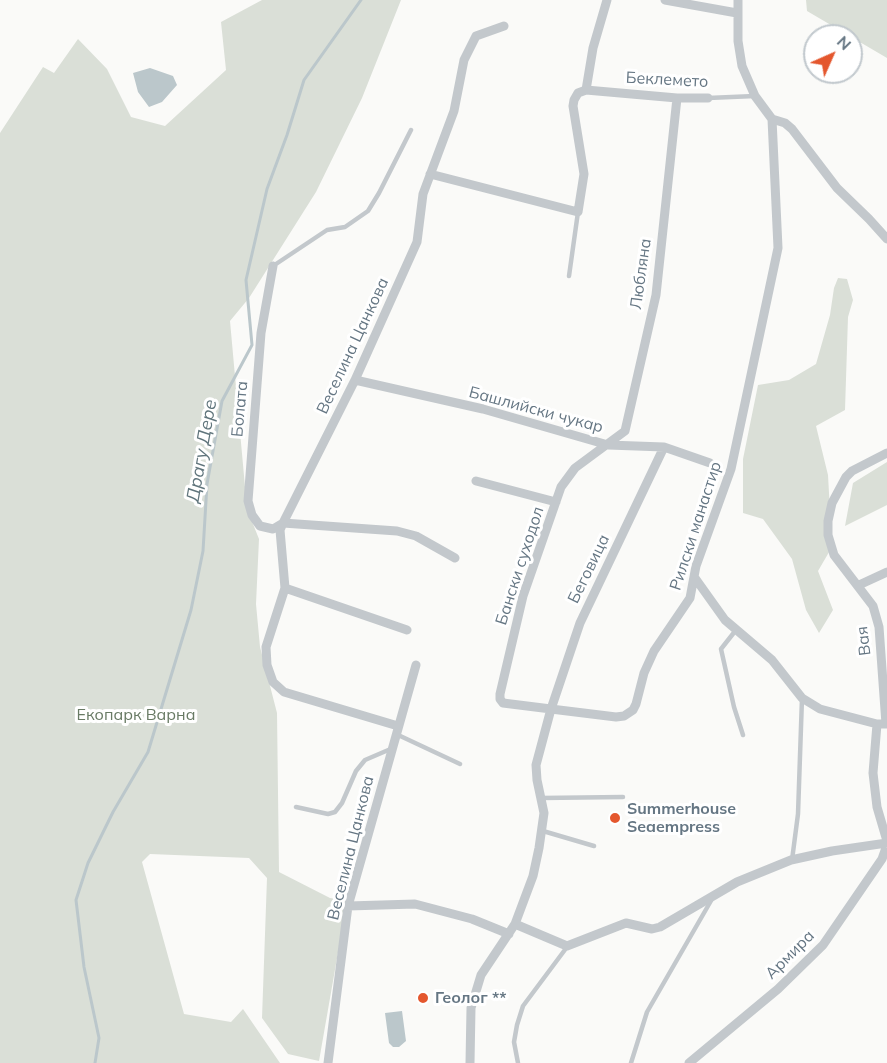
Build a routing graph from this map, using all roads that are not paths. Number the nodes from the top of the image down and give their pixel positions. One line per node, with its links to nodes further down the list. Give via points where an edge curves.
1 (607, 0): 6 (street)
2 (665, 0): 4 (street)
3 (738, 0): 4 (street)
4 (737, 13): 7 (street, via 742,66)
5 (504, 26): 12 (street, Веселина Цанкова, via 476,36 464,60 453,111)
6 (582, 92): 8 (street, Беклемето); 13 (street, via 573,106 584,174)
7 (755, 96): 9 (lane, Беклемето); 10 (street)
8 (677, 98): 9 (street, Беклемето); 18 (street, Любляна, via 656,294 625,431)
9 (708, 98)
10 (772, 119): 14 (street, via 792,129 837,188); 27 (street, Рилски манастир, via 778,248 731,469)
11 (411, 130): 15 (lane, via 368,211 345,227 327,230)
12 (430, 174): 13 (street); 17 (street, Веселина Цанкова, via 423,194 417,242)
13 (578, 212): 16 (lane)
14 (887, 239)
15 (273, 266): 24 (street, Болата, via 261,333 248,501 260,526 273,529)
16 (569, 276)
17 (355, 380): 18 (street, Башлийски чукар, via 483,409); 24 (street, Веселина Цанкова)
18 (608, 445): 19 (street, Башлийски чукар); 23 (street, Бански суходол, via 575,468)
19 (664, 447): 21 (street, Башлийски чукар); 34 (street, Беговица, via 580,623)
20 (887, 453): 28 (street, Вая, via 852,471 832,503 828,535 834,555)
21 (710, 463)
22 (476, 481): 23 (street)
23 (556, 502): 34 (street, Бански суходол, via 523,596 500,694 507,705)
24 (283, 523): 25 (street, via 398,531 416,536); 29 (street, Веселина Цанкова, via 280,530)
25 (455, 558)
26 (887, 572): 28 (street)
27 (695, 578): 31 (street); 34 (street, Рилски манастир, via 690,598 654,651 633,710 616,717)
28 (859, 585): 35 (street, Вая, via 873,606 879,627)
29 (285, 588): 30 (street); 36 (street, Веселина Цанкова, via 266,647 273,682 284,692)
30 (408, 630)
31 (736, 630): 33 (street, via 772,660); 37 (lane, via 721,649)
32 (416, 664): 36 (street, Веселина Цанкова)
33 (802, 698): 35 (street, via 820,709); 46 (lane, via 798,814)
34 (551, 709): 41 (street, via 536,765)
35 (883, 724): 44 (street, Вая, via 873,773)
36 (397, 730): 38 (street, Веселина Цанкова); 39 (lane)
37 (743, 735)
38 (393, 748): 42 (lane, Веселина Цанкова, via 364,760 335,812); 48 (street, Веселина Цанкова)
39 (460, 764)
40 (623, 797): 41 (lane)
41 (541, 798): 43 (street)
42 (296, 807)
43 (543, 831): 45 (lane); 51 (street, via 533,876)
44 (887, 843): 46 (street); 58 (street, Армира, via 882,860 823,945 778,989)
45 (594, 846)
46 (791, 860): 47 (street, via 737,882)
47 (713, 897): 49 (street); 50 (lane)
48 (348, 906): 52 (street, via 415,903); 54 (street, Веселина Цанкова)
49 (689, 912): 50 (lane); 53 (street, via 660,927 626,923)
50 (700, 920): 57 (lane, via 647,1012)
51 (514, 924): 52 (street); 53 (street)
52 (509, 934): 55 (street, via 481,975 471,1008)
53 (567, 946): 56 (lane, via 523,1006 514,1042)
54 (328, 1063)
55 (470, 1063)
56 (518, 1063)
57 (631, 1063)
58 (689, 1063)

